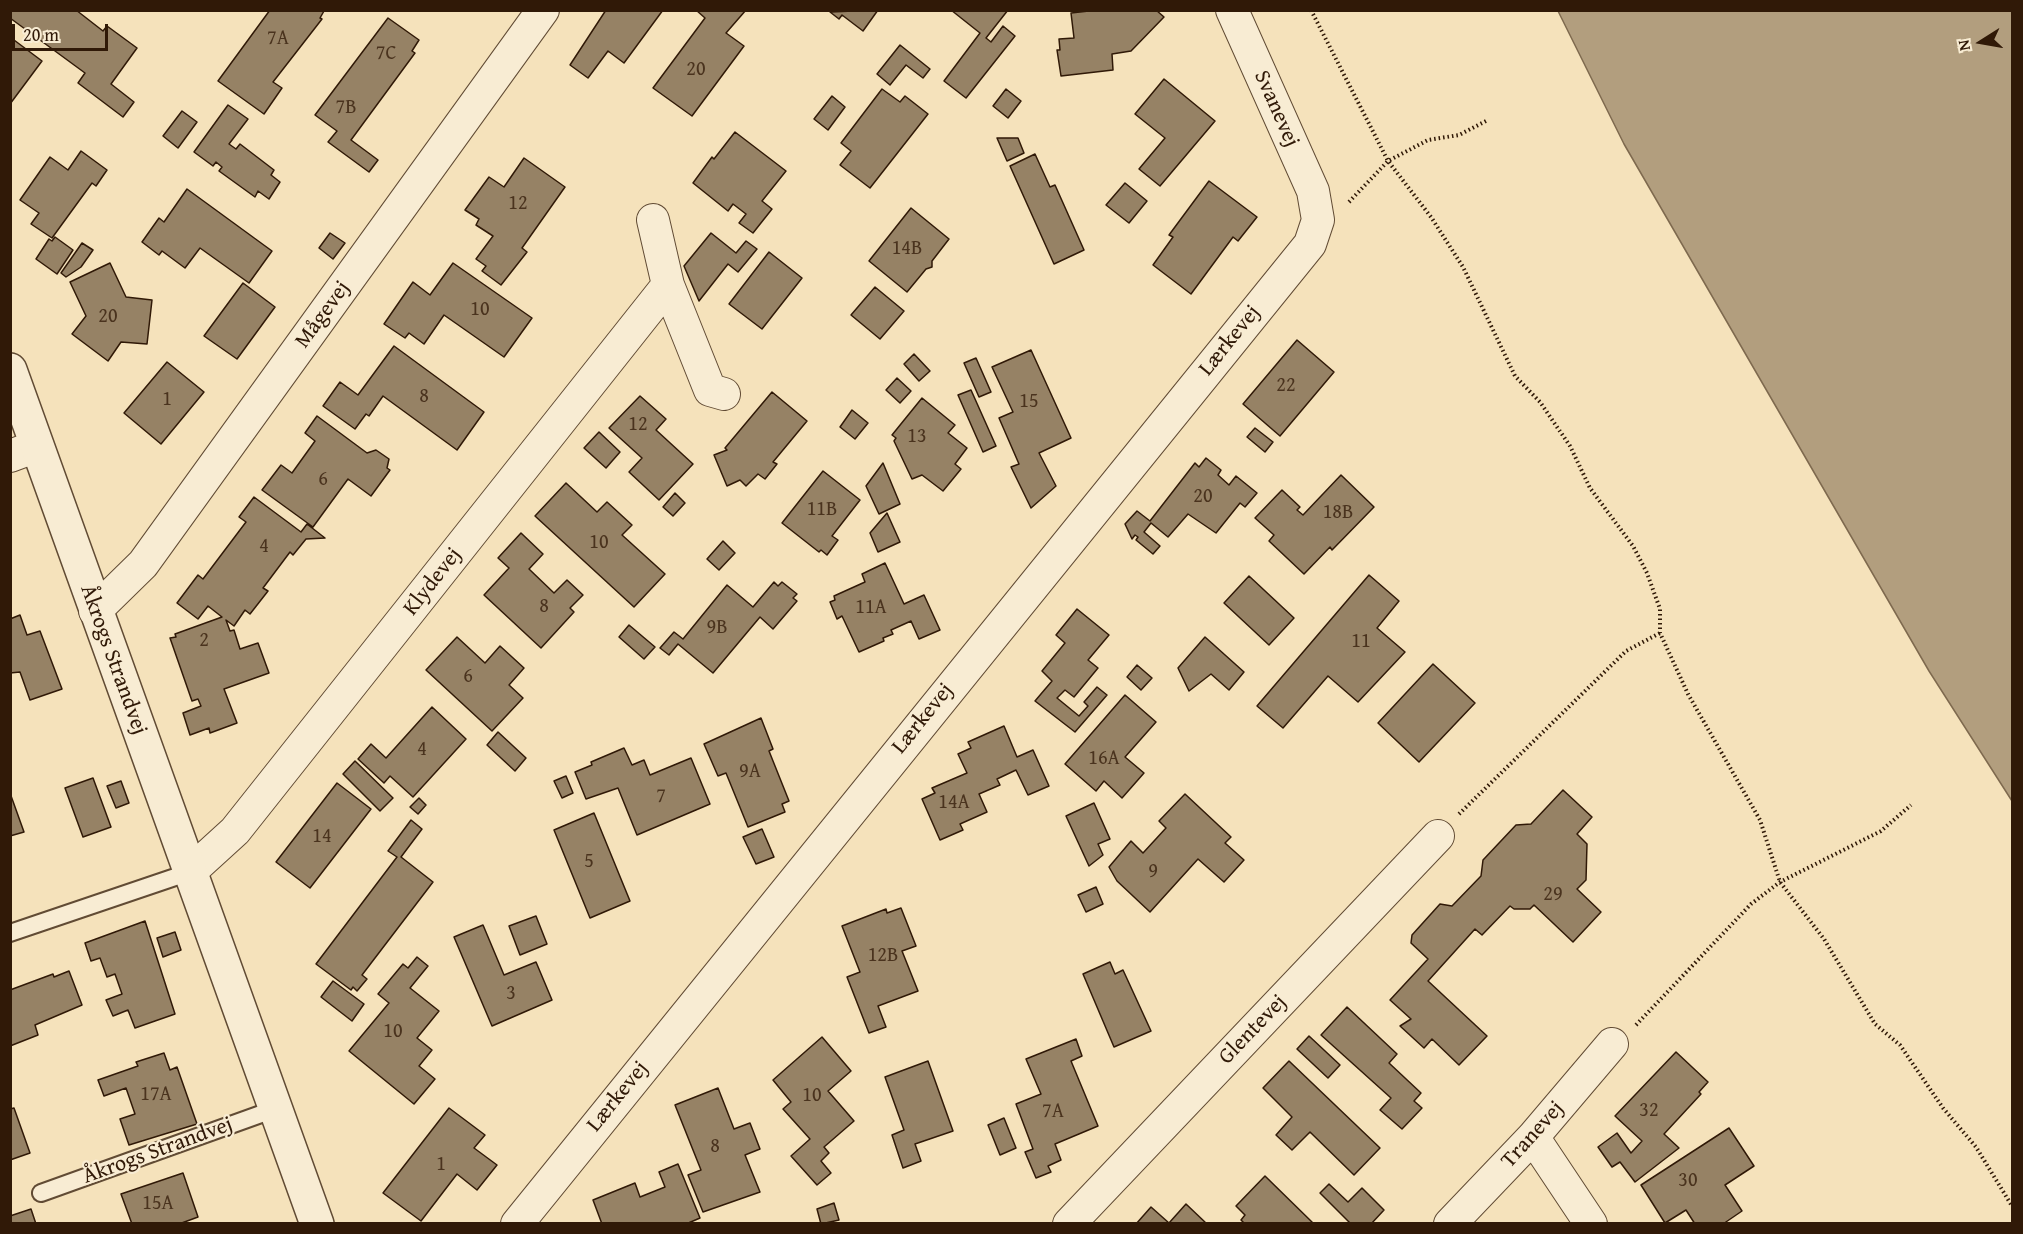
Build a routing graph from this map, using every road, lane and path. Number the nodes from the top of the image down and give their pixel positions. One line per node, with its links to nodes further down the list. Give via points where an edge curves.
1 (543, 10): 12 (street, Mågevej, via 143,564)
2 (1232, 10): 6 (street, Svanevej, via 1306,175)
3 (1311, 10): 5 (path)
4 (1488, 120): 5 (path, via 1459,135 1428,140)
5 (1388, 161): 6 (path, via 1344,207); 13 (path, via 1463,267 1515,376 1570,446 1590,488 1633,546 1660,609)
6 (1317, 209): 25 (street, Lærkevej, via 1318,220 1310,244)
7 (653, 220): 8 (street)
8 (668, 285): 10 (street, via 710,390); 16 (street, Klydevej, via 235,831)
9 (10, 370): 11 (street, Åkrogs Strandvej)
10 (724, 394)
11 (24, 451): 12 (street, Åkrogs Strandvej)
12 (95, 611): 16 (street, Åkrogs Strandvej)
13 (1660, 633): 15 (path, via 1626,651); 17 (path, via 1688,694 1760,820)
14 (1911, 806): 17 (path, via 1881,831)
15 (1438, 836): 26 (street, Glentevej)
16 (190, 872): 18 (lane); 20 (street, Åkrogs Strandvej)
17 (1780, 882): 19 (path, via 1751,904 1623,1038); 23 (path, via 1824,939 1875,1024 1900,1045 1943,1108 1976,1147)
18 (10, 933)
19 (1612, 1044): 21 (street, Tranevej)
20 (275, 1109): 22 (lane, Åkrogs Strandvej); 24 (street, Åkrogs Strandvej)
21 (1533, 1137): 27 (street, Tranevej); 28 (street)
22 (40, 1193)
23 (2013, 1206)
24 (317, 1224)
25 (517, 1224)
26 (1069, 1224)
27 (1450, 1224)
28 (1591, 1224)

